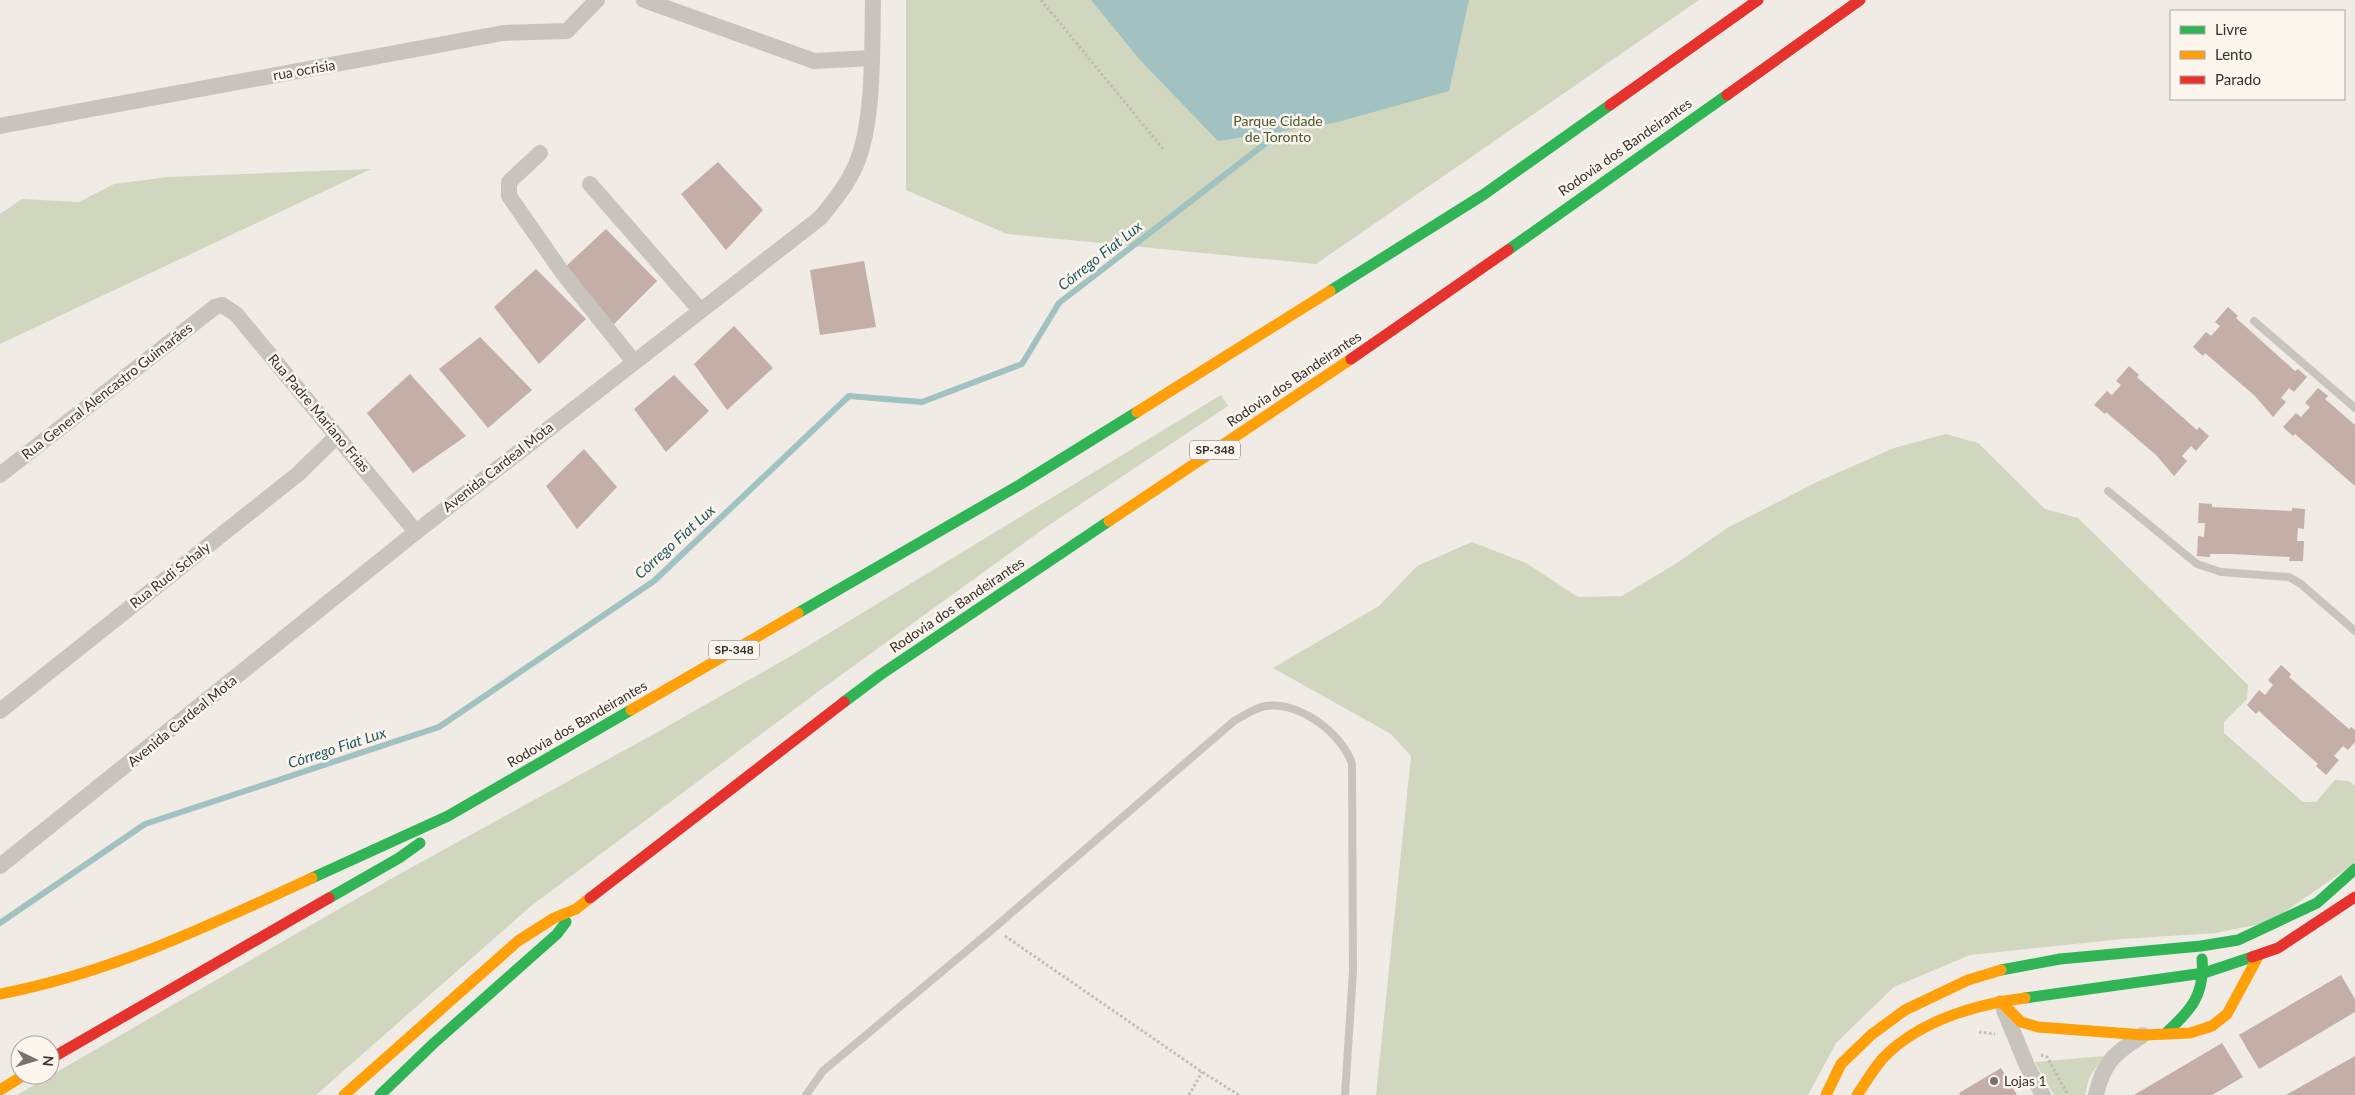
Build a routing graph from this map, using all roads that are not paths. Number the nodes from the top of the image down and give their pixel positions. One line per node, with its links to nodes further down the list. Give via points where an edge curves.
1 (598, 0): 7 (street, rua ocrisia, via 567,31 503,33)
2 (644, 0): 6 (street, via 814,61)
3 (873, 0): 6 (street, Avenida Cardeal Mota)
4 (1758, 0): 21 (main road, Rodovia dos Bandeirantes / SP-348, via 1483,195 1038,474)
5 (1860, 0): 25 (main road, Rodovia dos Bandeirantes / SP-348, via 1421,312 880,676)
6 (872, 58): 11 (street, Avenida Cardeal Mota, via 866,126 859,158 842,191 820,218)
7 (0, 126)
8 (540, 153): 13 (street, via 509,182 509,196 562,272)
9 (590, 184): 11 (street)
10 (215, 307): 15 (street, Rua Padre Mariano Frias, via 222,305 236,314); 16 (street, Rua General Alencastro Guimarães)
11 (700, 310): 13 (street, Avenida Cardeal Mota)
12 (2254, 320): 14 (lane)
13 (634, 362): 18 (street, Avenida Cardeal Mota)
14 (2355, 408)
15 (337, 436): 18 (street, Rua Padre Mariano Frias); 20 (street, Rua Rudi Schaly, via 298,474)
16 (0, 475)
17 (2108, 491): 19 (lane, via 2197,564 2221,572 2288,577 2301,584)
18 (416, 532): 22 (street, Avenida Cardeal Mota)
19 (2355, 631)
20 (0, 711)
21 (448, 816): 31 (main road, via 168,944 102,968); 34 (main road, via 425,840 399,858)
22 (0, 866)
23 (2355, 869): 26 (main road, via 2317,903 2238,940)
24 (2355, 897): 27 (main road, via 2278,948)
25 (576, 909): 35 (main road, via 554,918 518,941); 36 (main road, via 557,934)
26 (2201, 946): 28 (main road, via 2060,959); 29 (main road)
27 (2259, 955): 29 (main road); 32 (main road, via 2227,1014 2212,1026 2190,1033)
28 (2009, 968): 30 (main road); 39 (main road, via 1968,980 1904,1010 1841,1064)
29 (2204, 973): 30 (main road); 32 (main road, via 2200,996 2191,1010)
30 (2001, 993): 33 (main road, via 2021,1022 2038,1027); 40 (main road, via 1909,1035 1885,1056); 41 (street, via 2027,1066)
31 (0, 994)
32 (2166, 1033): 33 (main road)
33 (2144, 1035): 42 (street, via 2112,1057 2102,1074)
34 (60, 1053)
35 (344, 1095)
36 (380, 1095)
37 (806, 1095): 38 (lane, via 823,1071 1234,721 1263,706 1287,707 1303,713 1336,736 1352,764 1353,971)
38 (1346, 1095)
39 (1826, 1095)
40 (1857, 1095)
41 (2043, 1095)
42 (2096, 1095)

